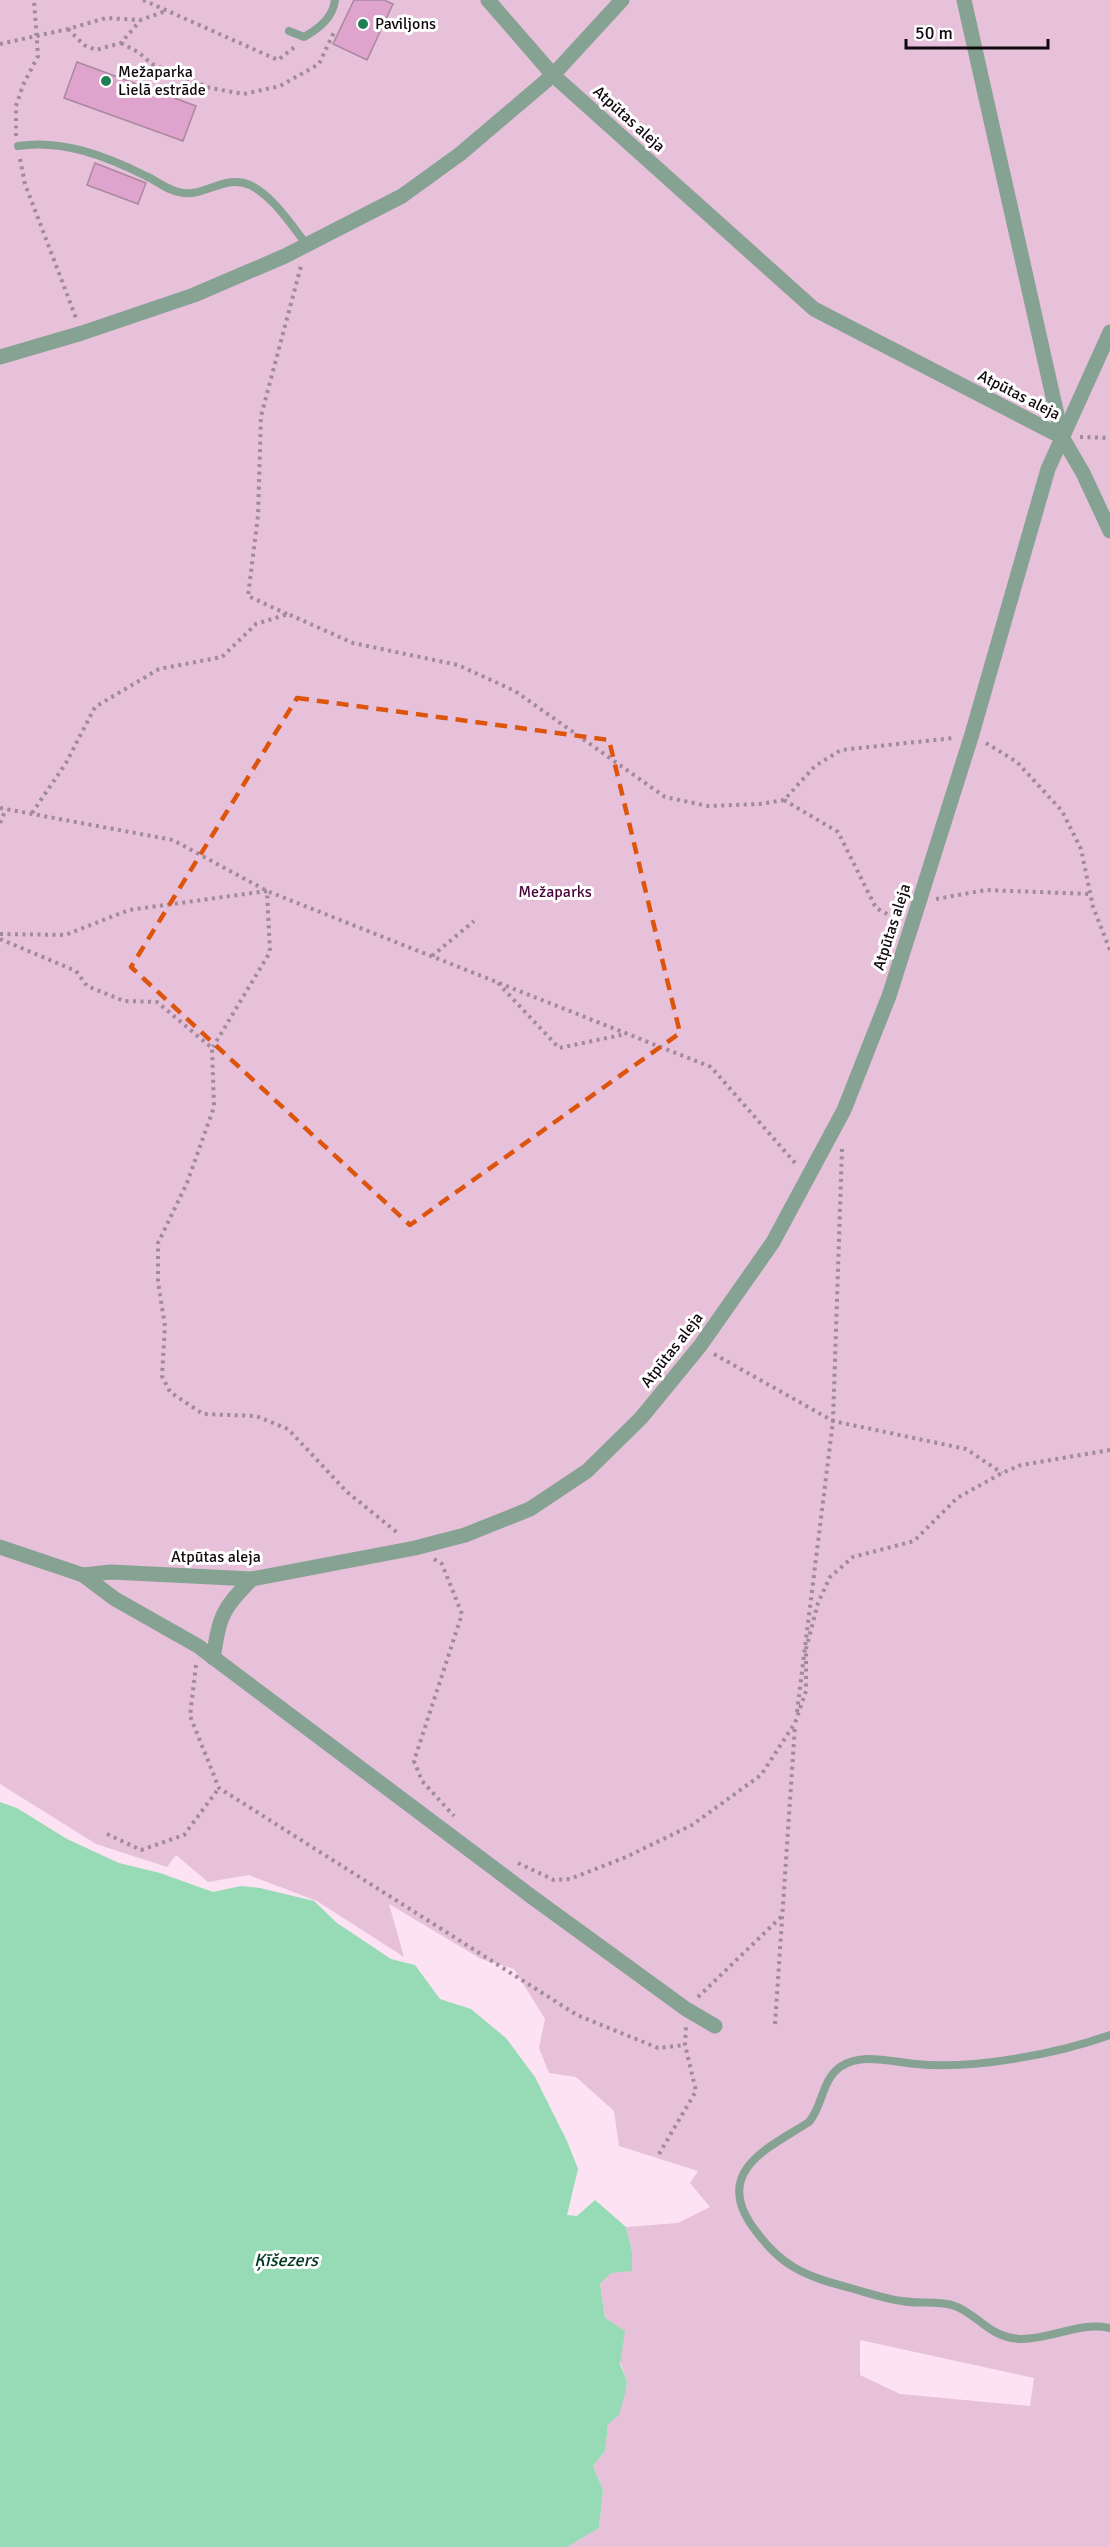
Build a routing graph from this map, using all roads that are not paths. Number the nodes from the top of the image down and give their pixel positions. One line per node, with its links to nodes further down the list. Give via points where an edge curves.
1 (335, 0): 5 (lane, via 334,8 320,27 304,37)
2 (488, 0): 6 (street, Atpūtas aleja)
3 (622, 0): 6 (street)
4 (964, 0): 11 (street)
5 (289, 31)
6 (553, 75): 8 (street, via 402,196); 11 (street, Atpūtas aleja, via 814,309)
7 (18, 147): 8 (lane, via 47,143 75,148 186,194 225,183 249,185 266,197)
8 (307, 245): 10 (street, via 194,295)
9 (1110, 332): 11 (street)
10 (0, 357)
11 (1062, 437): 12 (street); 15 (street, Atpūtas aleja, via 1048,470 972,734 889,996 844,1110 772,1242 700,1346 641,1418 587,1471 530,1509 415,1548)
12 (1110, 531)
13 (0, 1547): 14 (street, Atpūtas aleja)
14 (83, 1575): 15 (street, Atpūtas aleja, via 111,1572); 16 (street, via 115,1599)
15 (252, 1579): 16 (street, via 232,1599 220,1619)
16 (213, 1658): 17 (street, via 686,2009)
17 (715, 2026)
18 (1110, 2035): 19 (lane, via 1072,2047 986,2062 945,2066 850,2062 828,2079 811,2119 750,2162 741,2177 739,2196 744,2213 773,2251 795,2270 817,2279 891,2300 954,2306 1006,2337 1037,2337 1085,2326)
19 (1110, 2328)

